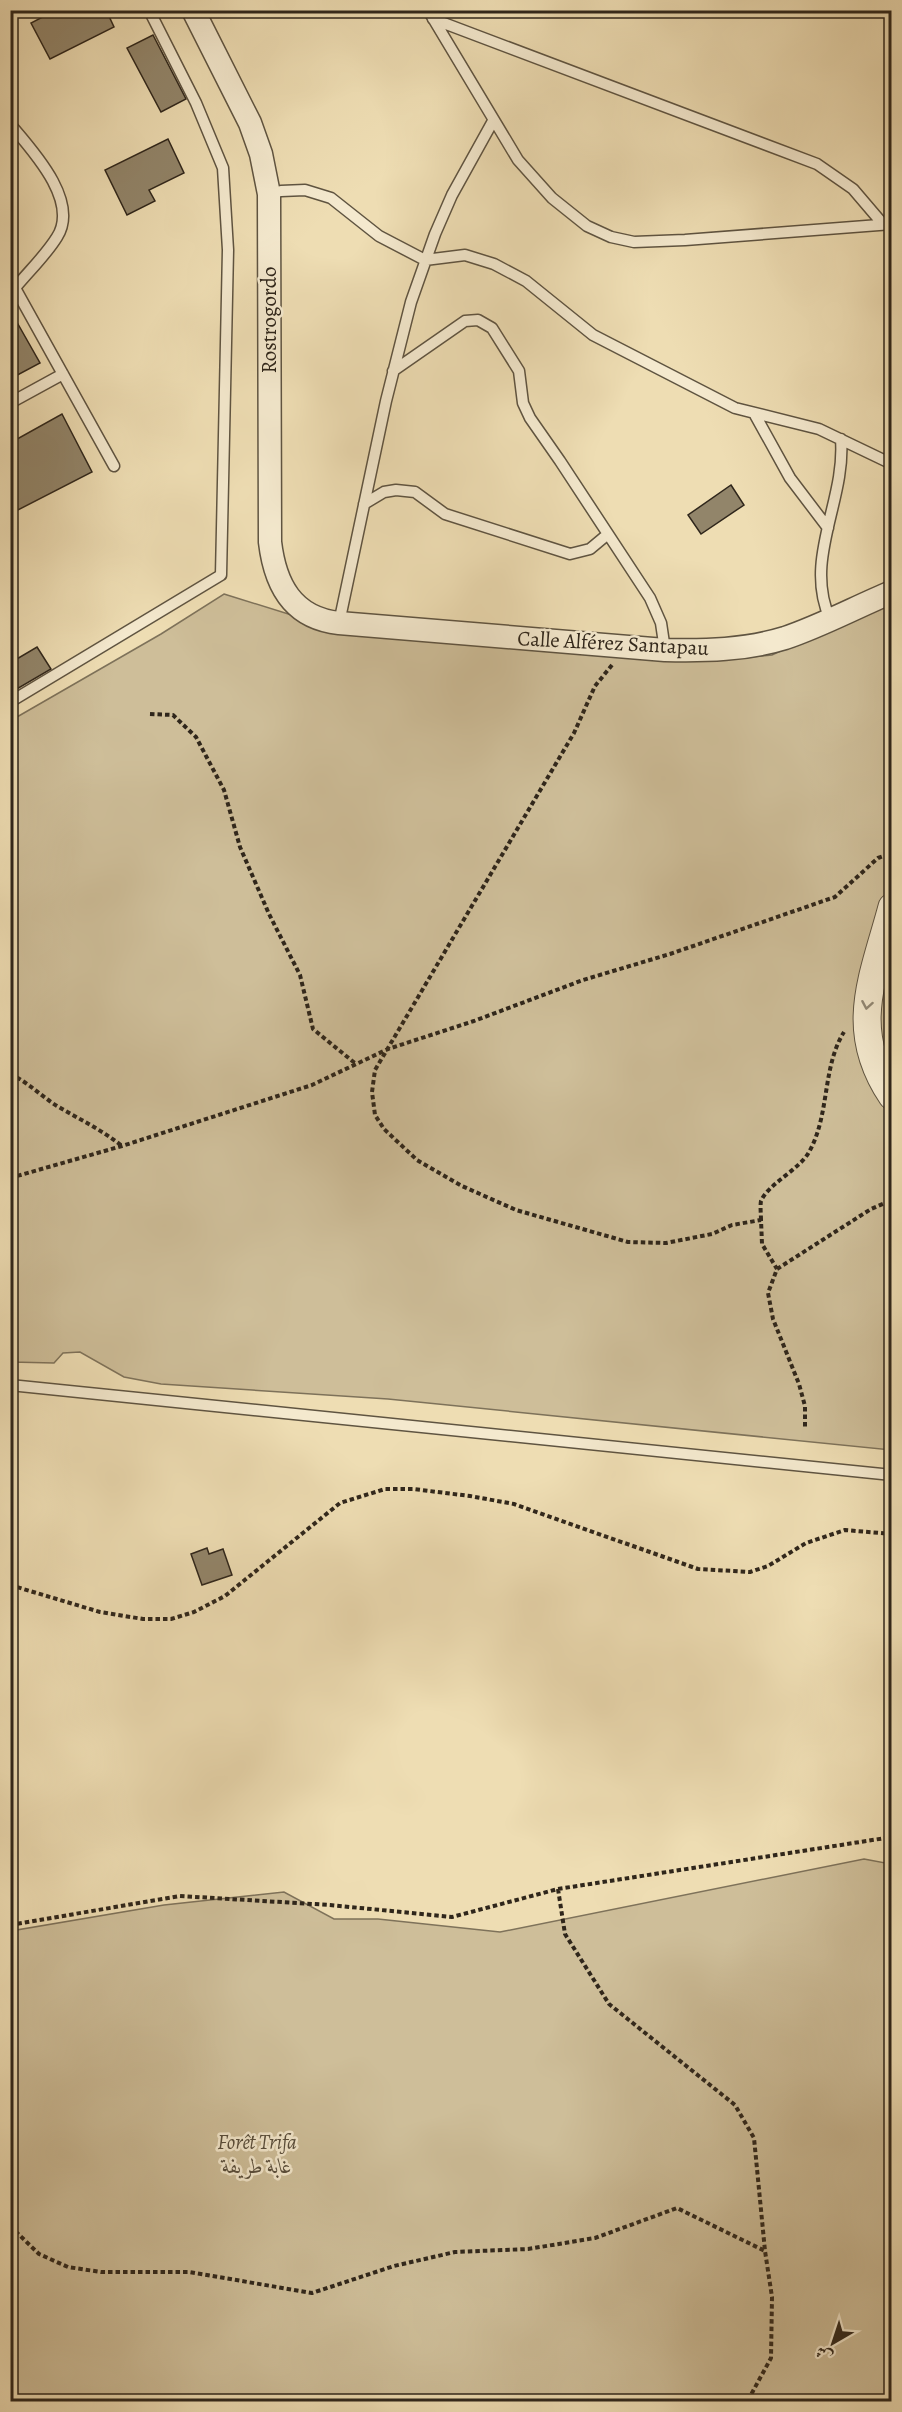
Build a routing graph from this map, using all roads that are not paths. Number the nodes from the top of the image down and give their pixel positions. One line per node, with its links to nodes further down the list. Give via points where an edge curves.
1 (149, 10): 24 (lane, via 196,103 223,168 228,250 221,575)
2 (193, 10): 6 (street, Rostrogordo, via 250,123)
3 (431, 15): 4 (lane); 7 (lane, via 817,164 853,189)
4 (494, 121): 7 (lane, via 518,160 552,198 587,226 611,237 634,242 685,240); 8 (lane, via 452,195)
5 (10, 124): 9 (lane, via 46,168 60,197 62,211 58,236)
6 (269, 194): 8 (lane, via 305,190 331,198 379,236); 22 (street, Rostrogordo, via 272,559 289,597 305,611)
7 (889, 223)
8 (425, 260): 10 (lane); 13 (lane, via 465,255 510,272 593,335 735,408)
9 (12, 286): 11 (lane)
10 (393, 371): 17 (lane); 19 (lane, via 465,321 478,320 492,328 519,371 523,403 530,418)
11 (63, 374): 12 (lane); 16 (lane)
12 (10, 403)
13 (754, 413): 14 (lane, via 819,429); 18 (lane, via 790,478)
14 (841, 439): 15 (lane); 18 (lane, via 841,468)
15 (891, 464)
16 (114, 466)
17 (364, 504): 19 (lane, via 384,492 415,492 445,514 570,554 590,549); 22 (lane)
18 (828, 528): 21 (lane, via 820,581)
19 (608, 534): 23 (lane, via 657,610)
20 (891, 591): 21 (street, Calle Alférez Santapau)
21 (830, 619): 23 (street, Calle Alférez Santapau, via 784,638 751,646)
22 (332, 622): 23 (street, Calle Alférez Santapau)
23 (665, 650)
24 (10, 702)
25 (891, 907): 26 (street, one-way to 26, via 865,1011 869,1050)
26 (891, 1096)
27 (10, 1385): 28 (lane)
28 (891, 1475)

